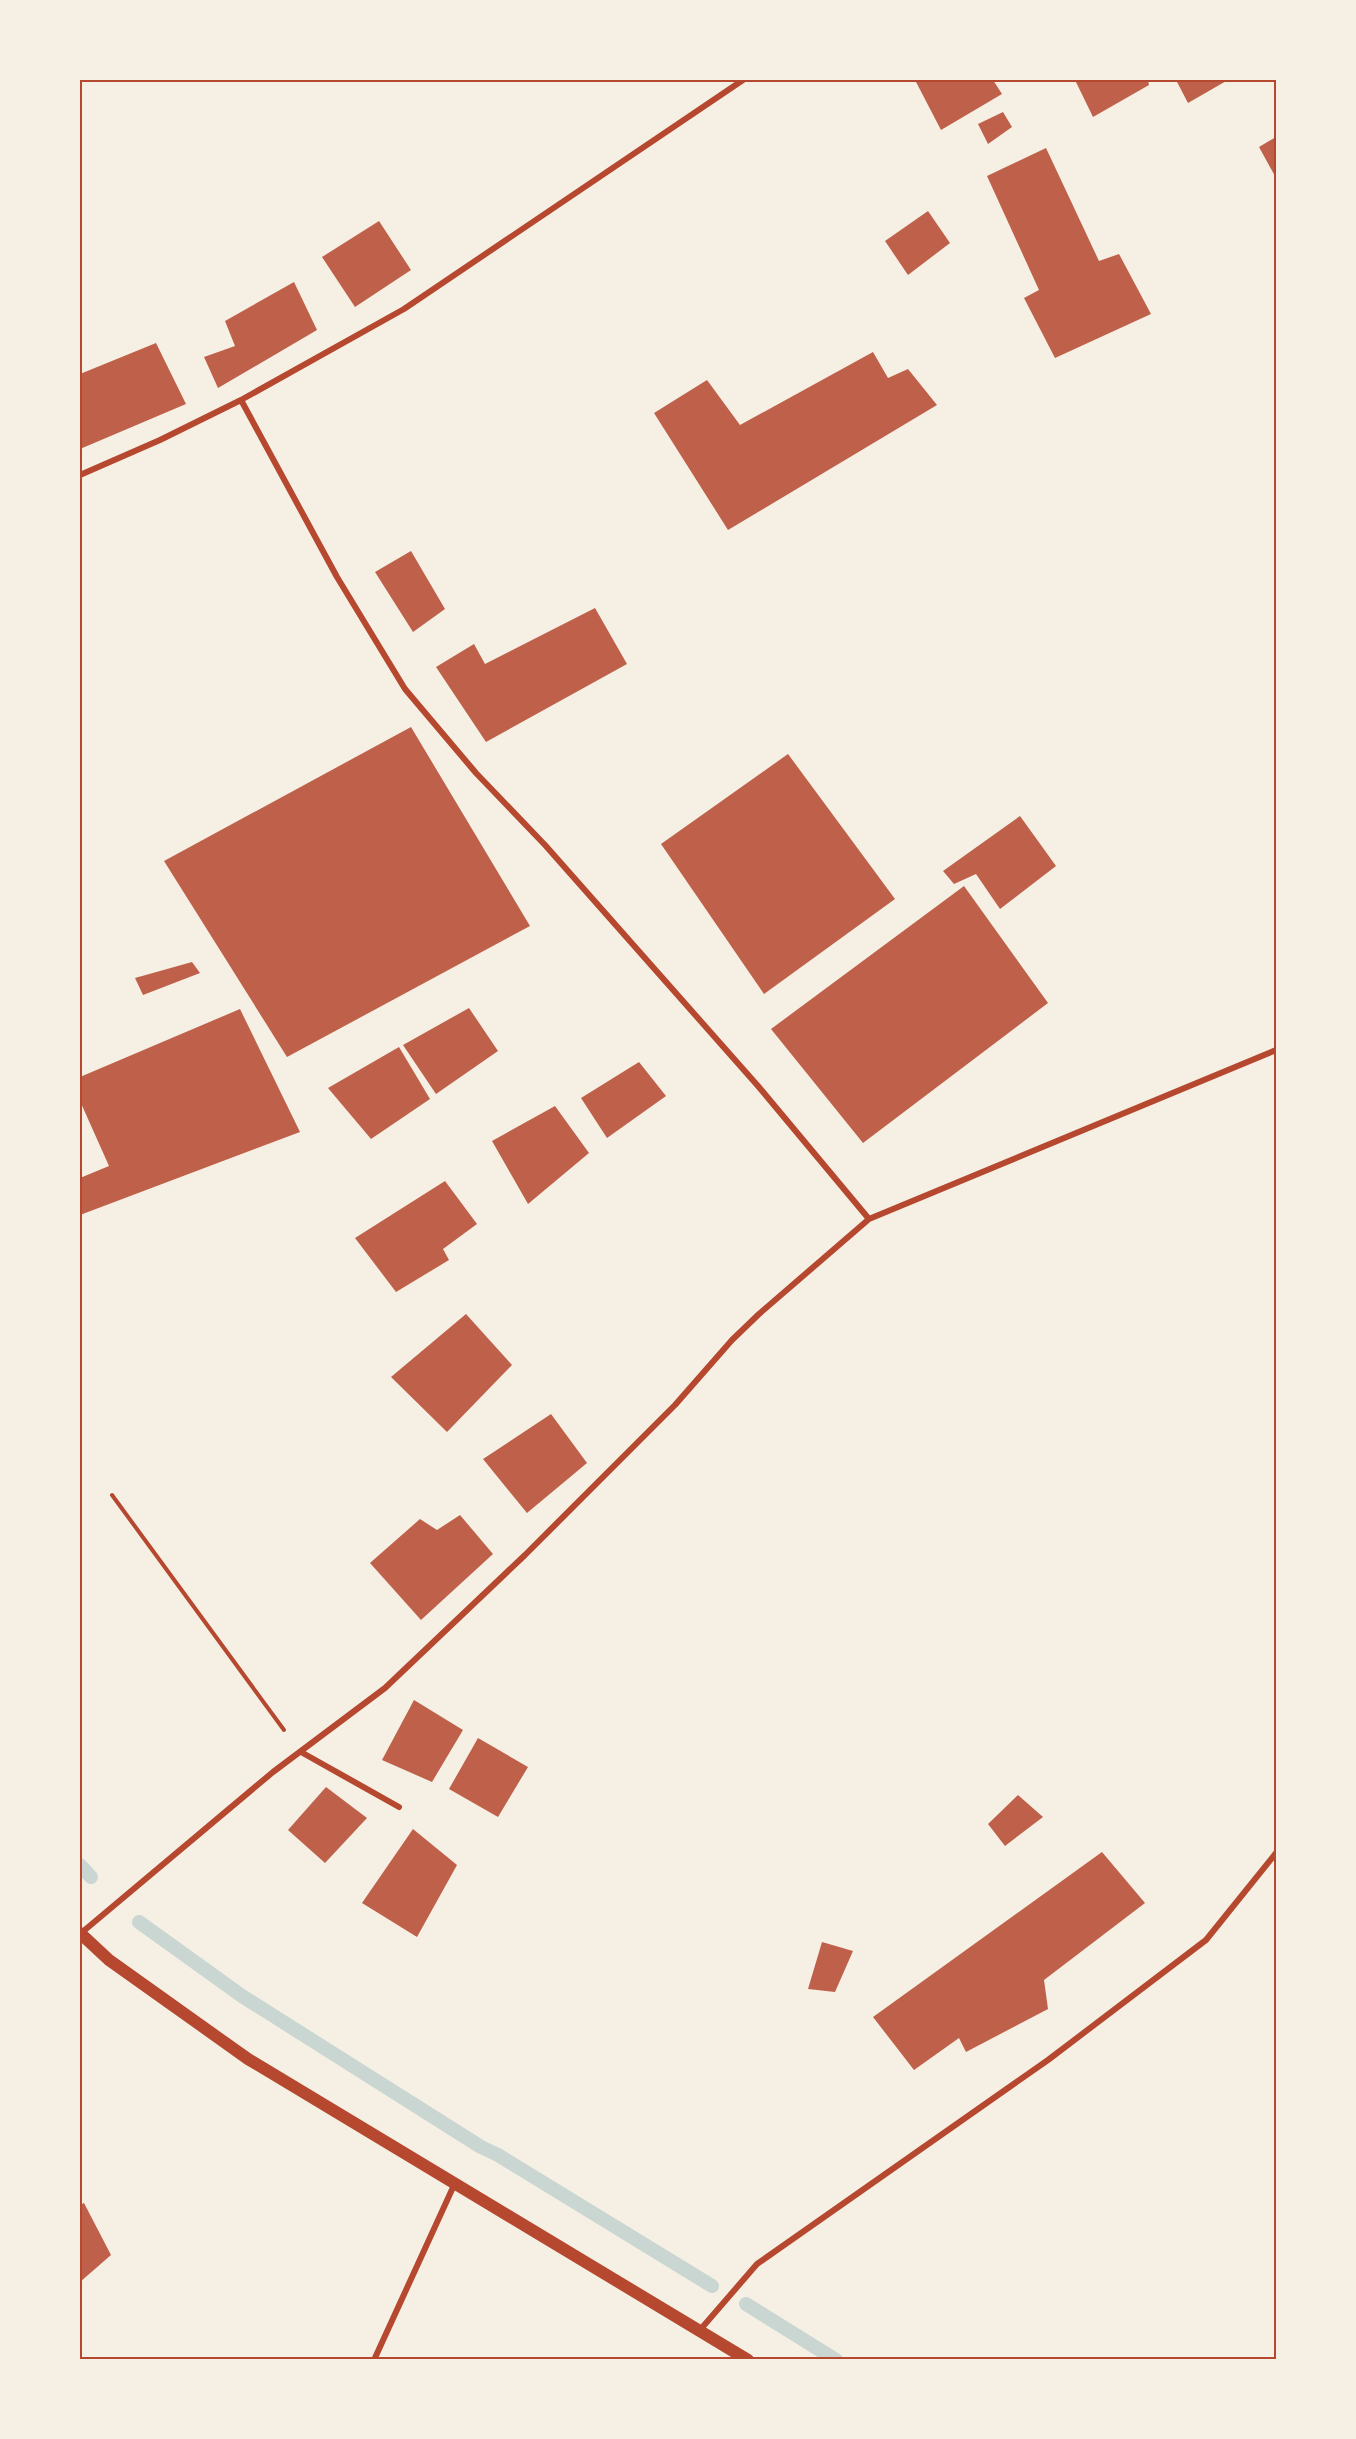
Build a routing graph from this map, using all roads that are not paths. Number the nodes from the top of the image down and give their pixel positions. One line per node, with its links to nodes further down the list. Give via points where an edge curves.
1 (743, 80): 2 (street, via 404,309)
2 (241, 400): 3 (street); 5 (street, via 337,577 405,689 758,1086)
3 (80, 475)
4 (1276, 1050): 5 (street)
5 (869, 1219): 6 (street, via 732,1340 675,1405 542,1539 385,1688)
6 (301, 1752): 7 (street); 9 (street)
7 (399, 1807)
8 (1276, 1853): 11 (street, via 1206,1940 1048,2060 757,2264)
9 (80, 1934): 10 (main road, via 109,1960 248,2059)
10 (455, 2183): 11 (main road); 12 (street)
11 (700, 2330): 13 (main road)
12 (374, 2360)
13 (748, 2360)

